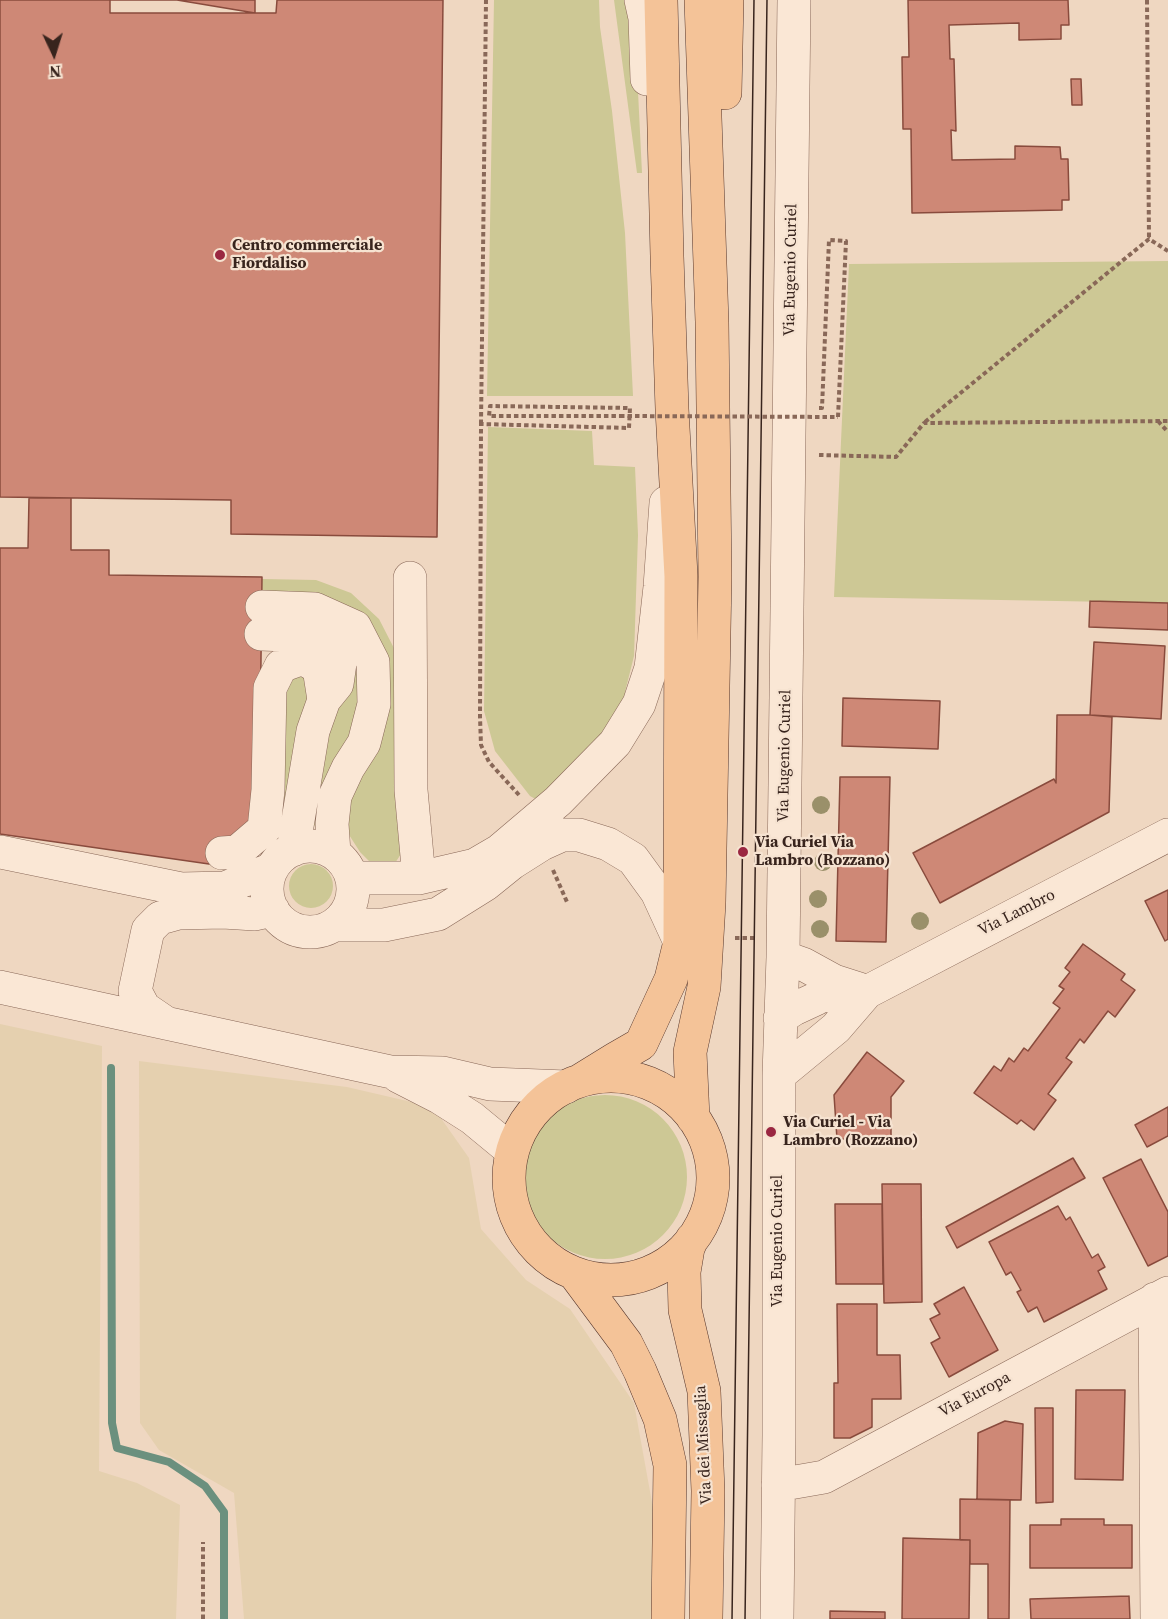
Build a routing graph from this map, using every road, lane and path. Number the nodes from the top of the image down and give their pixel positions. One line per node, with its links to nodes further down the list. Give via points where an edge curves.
1 (486, 0): 15 (path)
2 (701, 0): 9 (main road)
3 (727, 0): 9 (main road, via 722,190)
4 (794, 0): 31 (street, Via Eugenio Curiel)
5 (1146, 0): 7 (path)
6 (648, 5): 11 (main road, via 667,256)
7 (1149, 239): 8 (path); 14 (path)
8 (1168, 251)
9 (712, 322): 39 (main road, via 715,577 709,903 704,987 690,1052)
10 (822, 399): 15 (path, bridge, via 829,240 846,241 838,417 735,416 700,416 689,416 654,416 631,416 620,416 489,416 490,406 630,408 630,418 629,428)
11 (672, 409): 20 (street, via 651,668 639,704 615,743 558,801); 30 (main road, via 681,576)
12 (1158, 421): 13 (path); 14 (path); 16 (path)
13 (1168, 421)
14 (924, 423): 17 (path, via 896,457)
15 (481, 424): 20 (path, via 482,745 489,762 520,796)
16 (1168, 432)
17 (810, 454)
18 (410, 578): 26 (street, via 411,790)
19 (324, 700): 23 (street, via 319,668 303,658 282,666 270,688 264,829 237,852); 24 (street); 25 (street, via 338,684 340,663 330,643 262,621 315,609 355,627 373,662 374,704 364,743 335,796 332,824)
20 (538, 832): 26 (street, via 475,865); 27 (path); 29 (street, via 512,863 438,914 384,925); 30 (street, via 608,844 633,859 657,892)
21 (1168, 835): 33 (street, Via Lambro)
22 (0, 852): 24 (street, via 181,889 225,888)
23 (222, 853)
24 (282, 859): 25 (street, via 307,846 321,847); 28 (street, via 268,883)
25 (343, 865): 26 (street); 29 (street, via 354,889 345,915)
26 (419, 878)
27 (567, 902)
28 (273, 910): 29 (street, via 281,921 307,932); 35 (street, via 255,914 178,913 160,918 148,930 135,991 144,1008)
29 (334, 925)
30 (680, 942): 38 (main road, via 672,979 640,1044)
31 (783, 957): 33 (street); 34 (street, Via Eugenio Curiel)
32 (0, 987): 35 (street)
33 (867, 992): 34 (street, via 822,996); 37 (street, via 836,1028)
34 (780, 1018): 37 (street, Via Eugenio Curiel)
35 (166, 1023): 36 (street)
36 (391, 1072): 38 (street, via 443,1073 490,1084); 40 (street, via 464,1113)
37 (779, 1075): 44 (street, Via Eugenio Curiel)
38 (574, 1084): 39 (main road, Via dei Missaglia, via 602,1076 640,1080 673,1098); 40 (main road, Via dei Missaglia, via 535,1109)
39 (693, 1118): 41 (main road, Via dei Missaglia, via 706,1143 713,1174 707,1212)
40 (512, 1151): 42 (main road, Via dei Missaglia, via 509,1184 519,1221 541,1252)
41 (692, 1239): 42 (main road, Via dei Missaglia, via 669,1261 647,1273 610,1279); 48 (main road, Via dei Missaglia, via 684,1272 685,1310 704,1391 708,1491)
42 (574, 1272): 47 (main road, Via dei Missaglia, via 626,1343 660,1419 670,1465)
43 (1162, 1296): 44 (street, Via Europa, via 824,1477); 50 (street)
44 (778, 1485): 49 (street, Via Eugenio Curiel)
45 (203, 1542): 46 (path)
46 (203, 1619)
47 (668, 1619)
48 (706, 1619)
49 (777, 1619)
50 (1157, 1619)

